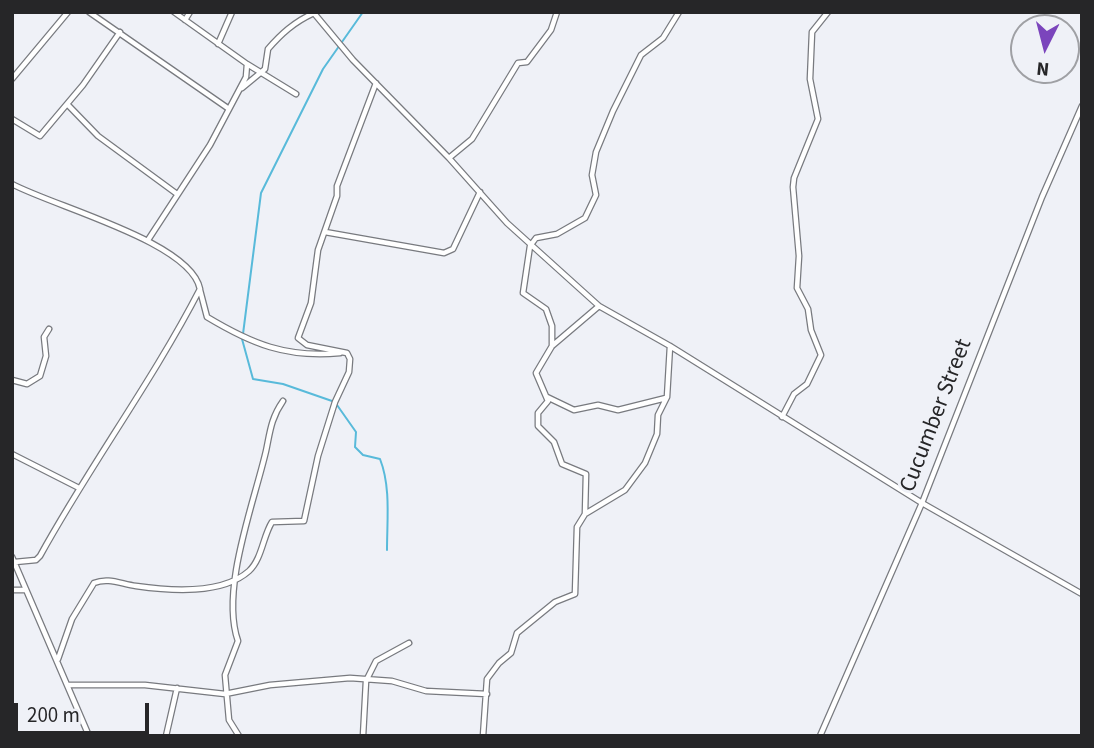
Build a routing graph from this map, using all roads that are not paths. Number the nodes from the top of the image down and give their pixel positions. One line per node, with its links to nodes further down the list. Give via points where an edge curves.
1 (68, 12): 15 (street)
2 (89, 12): 11 (street)
3 (174, 12): 10 (street)
4 (190, 12): 10 (street)
5 (232, 12): 12 (street)
6 (557, 12): 23 (street, via 551,30 527,62 518,63 472,139)
7 (679, 12): 29 (street, via 663,38 641,55 613,111 596,152 592,175 596,195 585,218 556,234 536,238)
8 (828, 12): 40 (street, via 812,32 810,79 818,119 793,187 797,288 821,355 807,384 794,394)
9 (313, 13): 14 (street, via 272,44); 16 (street)
10 (185, 20): 12 (street)
11 (120, 32): 19 (street); 21 (street)
12 (219, 44): 13 (street)
13 (247, 64): 14 (street); 17 (street)
14 (262, 71): 17 (street); 18 (street)
15 (12, 79)
16 (376, 83): 23 (street); 27 (street, via 350,147)
17 (239, 90): 21 (street)
18 (296, 94)
19 (67, 104): 22 (street, via 40,136); 26 (street, via 98,136)
20 (1082, 106): 43 (street, Cucumber Street)
21 (229, 109): 26 (street)
22 (12, 119)
23 (449, 158): 25 (street)
24 (12, 184): 28 (street)
25 (480, 192): 27 (street, via 453,249 444,253); 29 (street)
26 (177, 194): 28 (street)
27 (325, 232): 35 (street, via 298,338 307,345)
28 (148, 240): 30 (street, via 181,261)
29 (530, 246): 31 (street); 33 (street, via 523,293 546,309)
30 (200, 289): 35 (street, via 207,317 254,344 318,355); 42 (street, via 139,398)
31 (599, 306): 33 (street); 34 (street)
32 (49, 329): 36 (street, via 40,376 27,384)
33 (552, 346): 37 (street, via 536,373)
34 (670, 346): 38 (street); 40 (street)
35 (347, 353): 46 (street, via 349,372 318,456 304,521 272,522 254,565)
36 (12, 380)
37 (547, 397): 38 (street, via 574,410 598,405 618,410); 44 (street, via 537,421 554,442 562,464 586,474)
38 (667, 397): 44 (street, via 658,415 657,434 635,478 625,490)
39 (283, 401): 46 (street, via 267,432)
40 (782, 417): 43 (street)
41 (12, 454): 42 (street)
42 (79, 488): 45 (street, via 40,556 36,560)
43 (922, 503): 49 (street); 62 (street, Cucumber Street)
44 (585, 514): 56 (street, via 576,535 575,594 546,608 517,633 511,653 487,679)
45 (13, 559): 48 (street)
46 (236, 582): 51 (street, via 223,587 157,588 107,580 94,583 72,619); 55 (street, via 234,628 238,641 225,676)
47 (12, 590): 48 (street)
48 (25, 590): 51 (street)
49 (1082, 594)
50 (408, 642): 52 (street, via 377,659)
51 (58, 659): 53 (street)
52 (366, 681): 55 (street, via 314,680); 56 (street, via 392,681 426,691); 60 (street)
53 (69, 685): 54 (street); 57 (street)
54 (177, 688): 55 (street); 58 (street)
55 (225, 694): 59 (street, via 229,720)
56 (487, 694): 61 (street)
57 (89, 736)
58 (166, 736)
59 (239, 736)
60 (363, 736)
61 (483, 736)
62 (820, 736)

